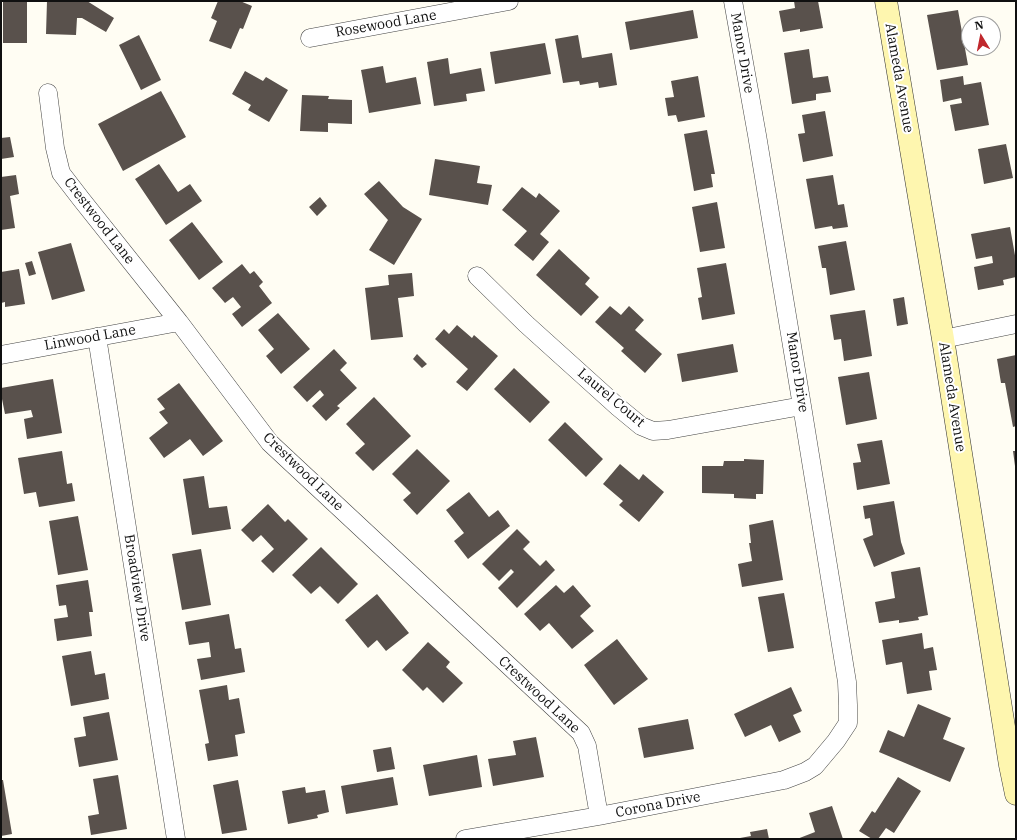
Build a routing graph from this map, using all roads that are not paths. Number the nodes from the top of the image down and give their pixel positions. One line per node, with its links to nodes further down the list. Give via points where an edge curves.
1 (509, 1): 4 (street, Rosewood Lane)
2 (733, 1): 13 (street, Manor Drive)
3 (886, 1): 11 (street, Alameda Avenue)
4 (483, 3): 5 (street, Rosewood Lane)
5 (310, 38)
6 (48, 93): 8 (street, Crestwood Lane, via 55,148 61,172)
7 (477, 276): 13 (street, Laurel Court, via 618,407 641,426 653,431)
8 (179, 322): 10 (street, Linwood Lane); 16 (street, Crestwood Lane, via 270,443 581,733 587,746)
9 (1016, 324): 11 (street)
10 (97, 337): 12 (street, Linwood Lane); 17 (street, Broadview Drive)
11 (943, 339): 15 (street, Alameda Avenue)
12 (1, 355)
13 (802, 406): 14 (street, Manor Drive, via 847,682 848,724)
14 (836, 741): 16 (street, Corona Drive, via 815,766 784,780)
15 (1016, 794)
16 (599, 816): 18 (street, Corona Drive)
17 (176, 839)
18 (465, 839)

